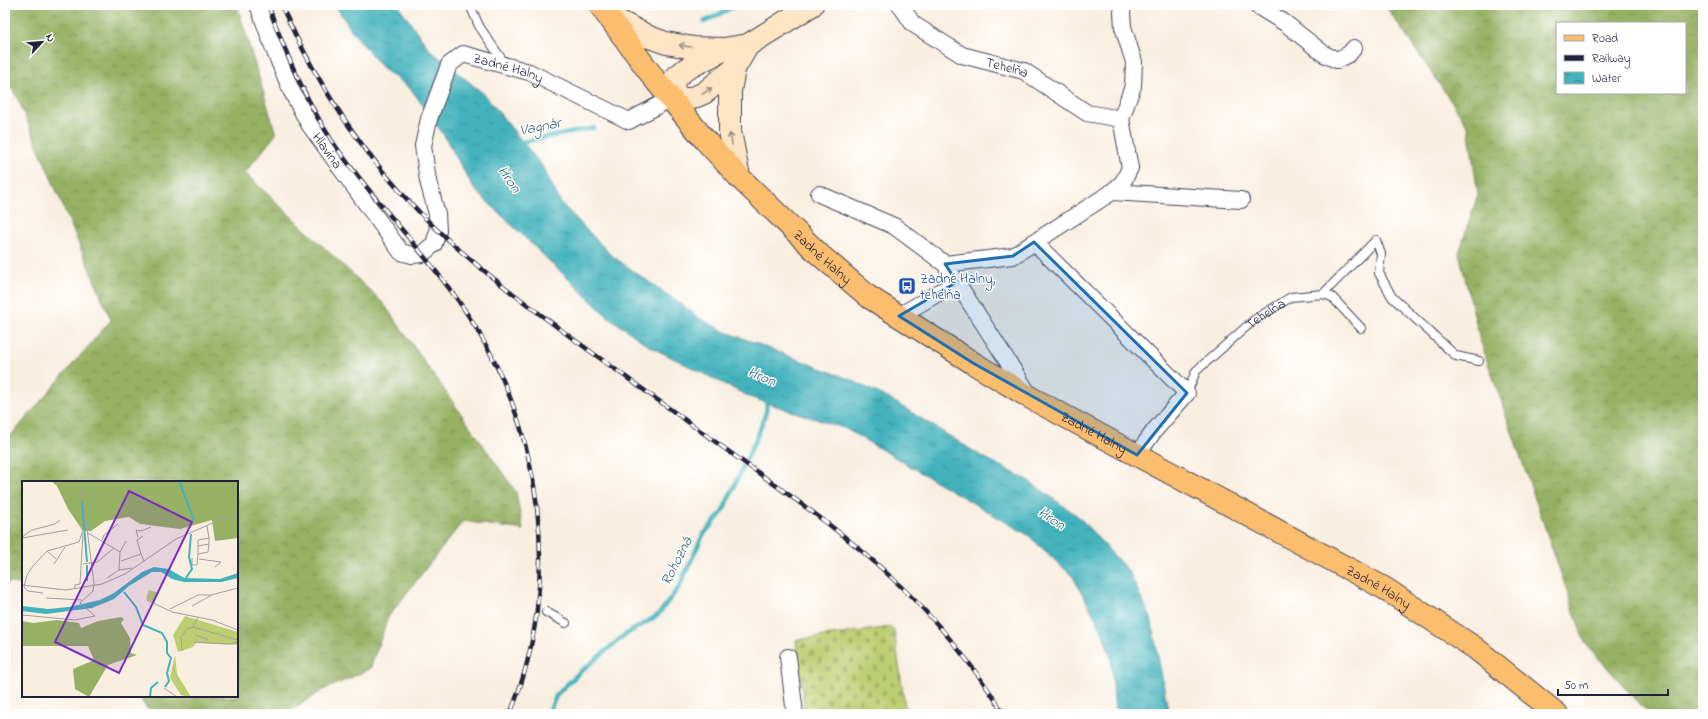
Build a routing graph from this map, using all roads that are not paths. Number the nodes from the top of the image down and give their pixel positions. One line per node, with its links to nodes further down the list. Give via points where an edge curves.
1 (258, 5): 20 (street, Hlavina, via 274,52 309,124 401,252 422,254)
2 (470, 5): 11 (lane, via 478,26)
3 (812, 5): 8 (street)
4 (900, 5): 14 (street, Tehelňa, via 914,24 962,55 1024,71 1087,113)
5 (1123, 5): 14 (street, via 1123,27 1134,62 1133,86)
6 (1256, 5): 9 (street, via 1336,60 1349,54)
7 (604, 10): 10 (street, one-way to 7, via 694,48 666,43 649,37); 13 (main road, Zadné Halny)
8 (748, 45): 10 (street); 12 (street)
9 (1354, 48)
10 (724, 49): 13 (street, via 686,69 675,78)
11 (507, 66): 13 (street, Zadné Halny, via 529,72 629,121); 20 (street, Zadné Halny, via 463,54 449,65 429,120 423,146 428,181 437,214 438,231)
12 (734, 69): 13 (street, one-way to 12, via 690,99 704,93); 15 (street, one-way to 12, via 730,130 730,91)
13 (670, 99): 15 (main road, Zadné Halny)
14 (1121, 118): 16 (street, via 1130,168 1123,182)
15 (739, 177): 24 (main road, Zadné Halny, via 820,255 869,297)
16 (1112, 192): 18 (street); 19 (street)
17 (819, 194): 21 (street, via 894,226)
18 (1241, 200)
19 (1034, 242): 21 (street, via 1013,256); 27 (street)
20 (434, 244)
21 (945, 264): 22 (street)
22 (957, 282): 24 (street); 28 (street)
23 (1323, 294): 25 (lane, via 1332,297); 26 (lane, via 1376,240 1381,254 1379,273 1392,297 1456,356); 27 (lane, Tehelňa, via 1291,297 1254,320 1196,371)
24 (898, 316): 28 (main road, Zadné Halny)
25 (1361, 328)
26 (1479, 361)
27 (1187, 393): 29 (street, Tehelňa)
28 (1031, 398): 29 (main road, Zadné Halny)
29 (1137, 455): 34 (main road, Zadné Halny, via 1384,588 1476,648)
30 (546, 612): 31 (lane)
31 (566, 623)
32 (788, 657): 33 (street)
33 (795, 714)
34 (1557, 714)

